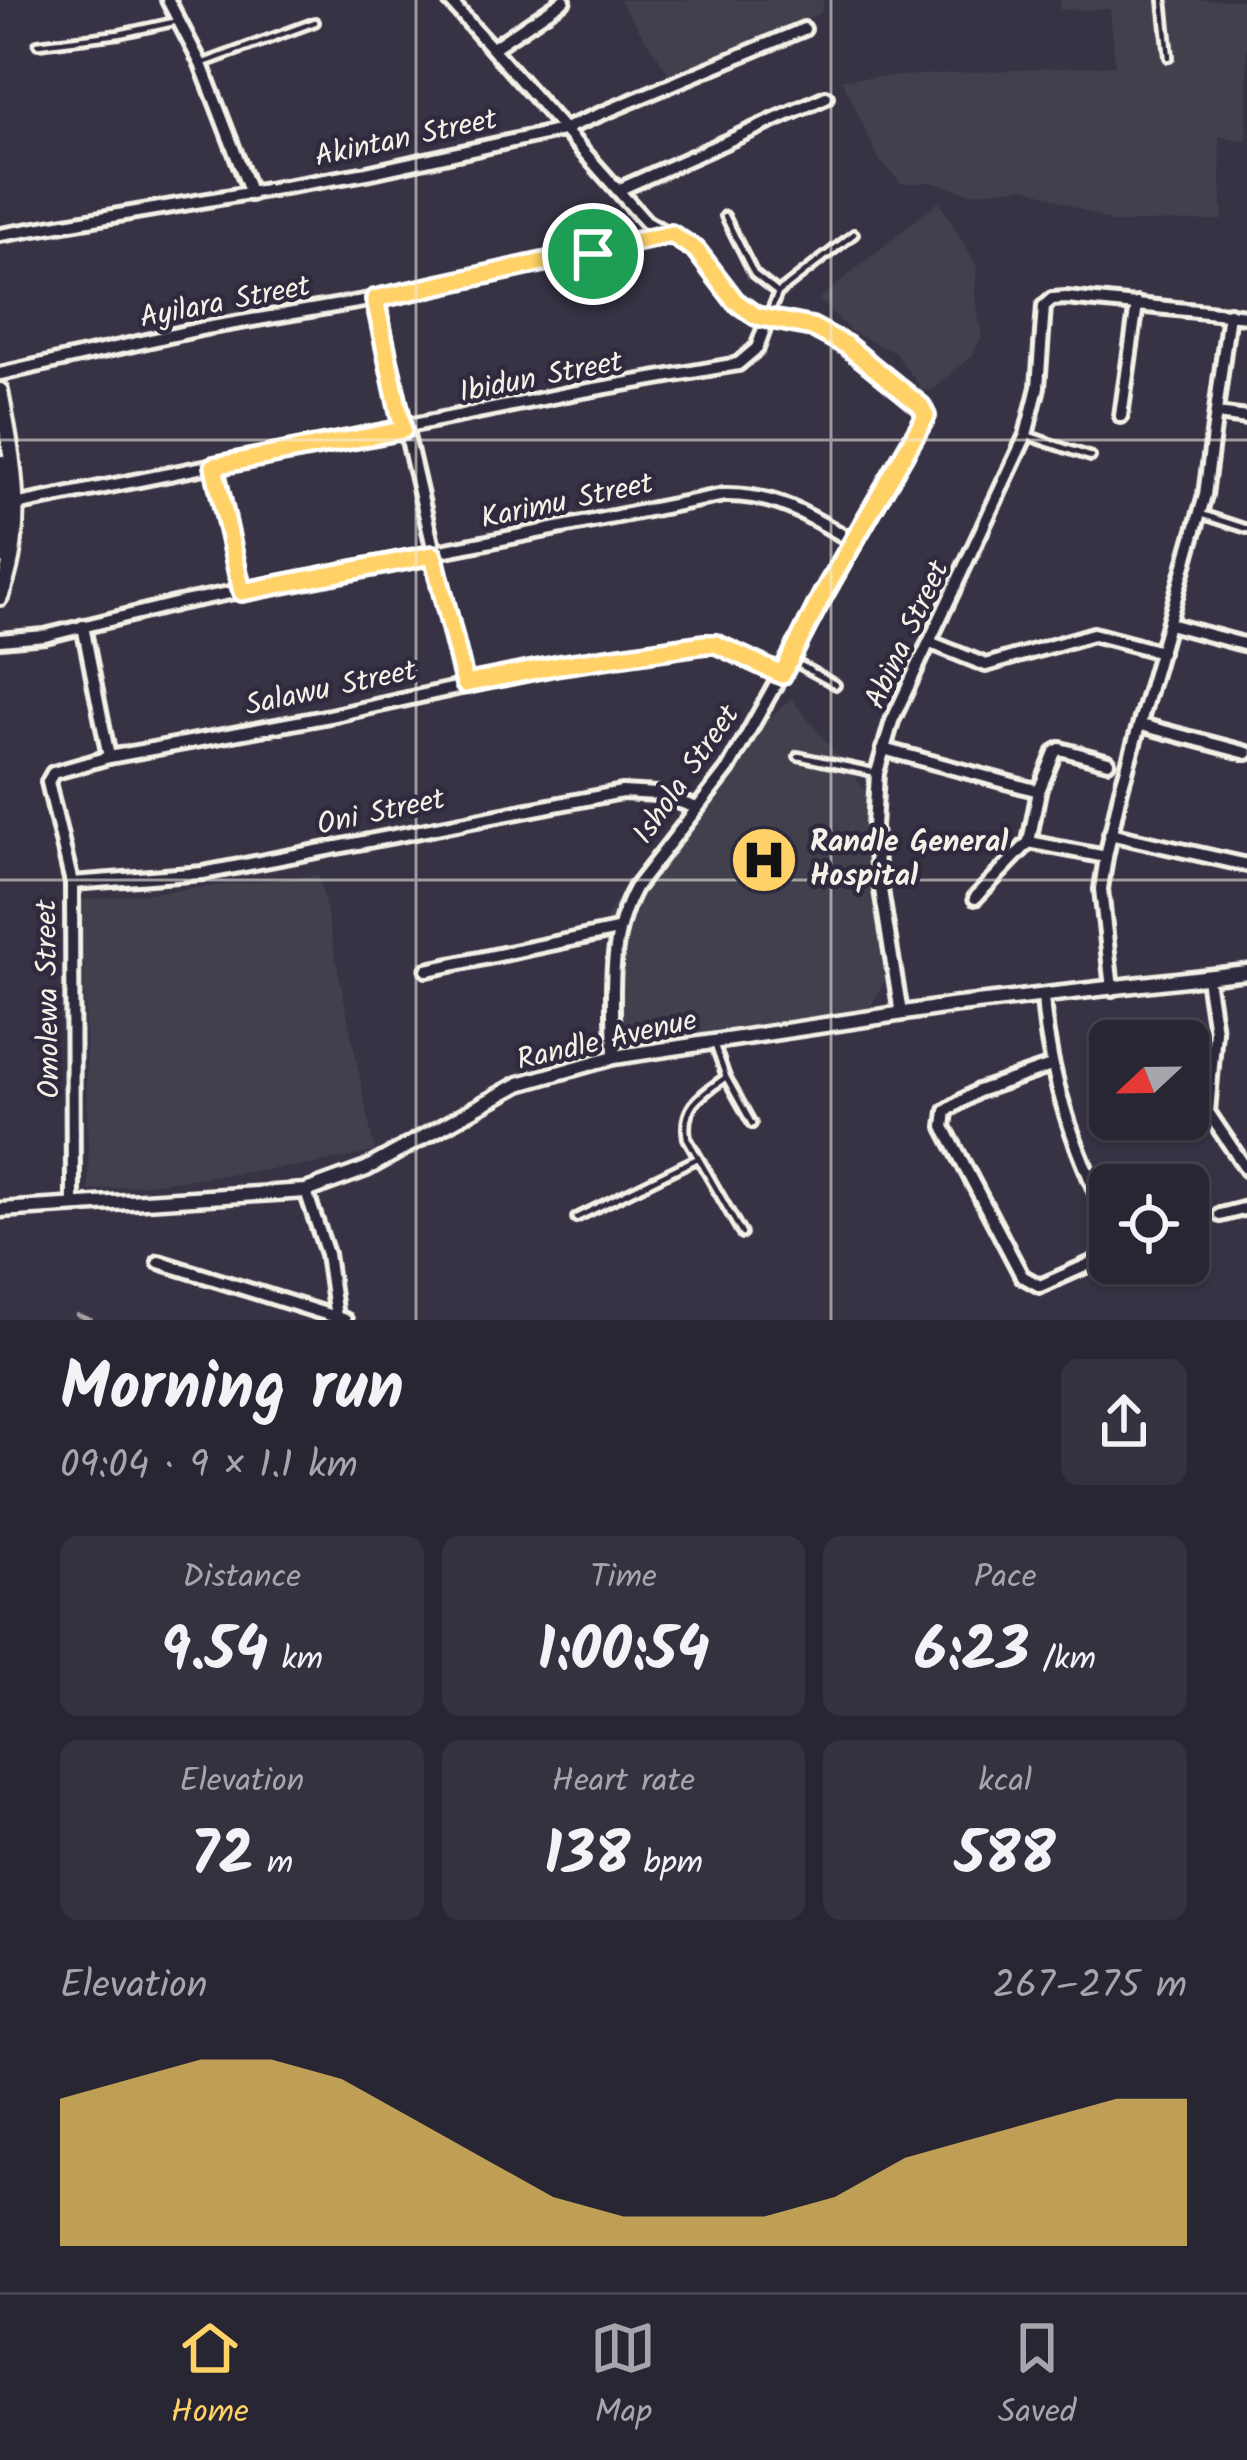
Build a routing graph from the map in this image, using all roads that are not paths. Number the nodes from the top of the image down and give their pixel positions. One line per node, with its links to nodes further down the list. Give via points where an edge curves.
1 (168, 0): 5 (street)
2 (449, 0): 9 (street)
3 (564, 0): 9 (street)
4 (1163, 0): 10 (lane)
5 (178, 21): 8 (lane); 11 (street)
6 (315, 22): 11 (lane)
7 (804, 29): 13 (street, Akintan Street)
8 (38, 44)
9 (493, 48): 13 (street)
10 (1169, 57)
11 (201, 64): 15 (street)
12 (826, 97): 14 (street)
13 (562, 130): 14 (street); 15 (street, Akintan Street)
14 (618, 190): 17 (street, via 646,222)
15 (251, 194): 19 (street, Akintan Street)
16 (725, 216): 20 (lane, via 754,274)
17 (671, 234): 21 (street, Ayilara Street); 25 (street, via 696,250 735,301)
18 (854, 234): 20 (lane)
19 (0, 235)
20 (778, 292): 25 (lane)
21 (375, 299): 26 (street, Ayilara Street); 31 (street)
22 (1137, 304): 23 (street); 29 (street); 32 (street, Abina Street, via 1048,302)
23 (1229, 313): 24 (street); 28 (street)
24 (1247, 316)
25 (768, 318): 31 (street, Ibidun Street, via 757,348 738,364); 40 (street, Ishola Street, via 846,345 924,410)
26 (0, 374)
27 (0, 391): 36 (main road)
28 (1217, 414): 30 (street); 37 (street)
29 (1120, 416)
30 (1247, 418)
31 (403, 430): 35 (street, Ibidun Street); 41 (street)
32 (1026, 435): 33 (lane); 48 (street, Abina Street)
33 (1091, 457)
34 (0, 463): 38 (main road)
35 (214, 466): 36 (street, Ibidun Street); 43 (street)
36 (15, 505): 44 (main road)
37 (1200, 514): 39 (lane); 45 (street)
38 (3, 518): 42 (main road)
39 (1247, 529)
40 (854, 542): 41 (street, Karimu Street, via 787,503 753,494); 51 (street, Ishola Street)
41 (433, 555): 43 (street, Karimu Street); 53 (street)
42 (0, 557)
43 (242, 592): 46 (street, Karimu Street)
44 (0, 597)
45 (1168, 624): 49 (street); 50 (street)
46 (83, 626): 47 (street, Karimu Street); 59 (street)
47 (0, 640)
48 (929, 642): 50 (street, via 986,665 1093,634); 56 (street, Abina Street)
49 (1247, 645)
50 (1161, 652): 55 (street)
51 (791, 660): 52 (street, Ishola Street); 54 (lane)
52 (782, 675): 53 (street, Salawu Street, via 705,644); 64 (street, Ishola Street)
53 (465, 684): 59 (street, Salawu Street)
54 (836, 685)
55 (1141, 725): 57 (street); 65 (street)
56 (883, 749): 61 (street, Abina Street); 62 (street)
57 (1247, 753)
58 (798, 756): 61 (lane)
59 (110, 758): 63 (street, Salawu Street, via 53,772)
60 (1108, 762): 62 (street, via 1058,750)
61 (877, 773): 77 (street, Abina Street, via 877,865)
62 (1039, 791): 66 (street)
63 (51, 796): 69 (street, Omolewa Street)
64 (697, 808): 69 (street, Oni Street, via 622,792 202,873); 71 (street, Ishola Street, via 635,888)
65 (1110, 834): 67 (street); 68 (street)
66 (1028, 842): 67 (street); 70 (street)
67 (1106, 857): 75 (street, via 1101,889)
68 (1247, 865)
69 (72, 883): 87 (street, Omolewa Street)
70 (975, 898)
71 (617, 930): 72 (street); 79 (street, Ishola Street)
72 (427, 970)
73 (1247, 972): 74 (street, Randle Avenue)
74 (1208, 978): 75 (street, Randle Avenue); 84 (street, via 1215,1031 1208,1112)
75 (1112, 988): 76 (street, Randle Avenue)
76 (1043, 997): 77 (street, Randle Avenue); 80 (street)
77 (901, 1013): 78 (street, Randle Avenue)
78 (714, 1040): 79 (street, Randle Avenue); 81 (lane)
79 (614, 1058): 86 (street, Randle Avenue, via 519,1084 366,1169)
80 (1051, 1066): 85 (street); 94 (street, via 978,1091 946,1112 944,1127 1022,1276 1046,1284)
81 (726, 1077): 82 (lane); 83 (lane, via 687,1112 687,1138)
82 (752, 1124)
83 (698, 1158): 91 (lane); 92 (lane)
84 (1247, 1170)
85 (1089, 1176)
86 (306, 1191): 87 (street, Randle Avenue); 95 (street)
87 (73, 1204): 89 (street, Randle Avenue)
88 (1247, 1208): 90 (street)
89 (0, 1210)
90 (1220, 1215)
91 (576, 1218)
92 (742, 1234)
93 (159, 1262): 95 (street)
94 (1089, 1265)
95 (340, 1318)

